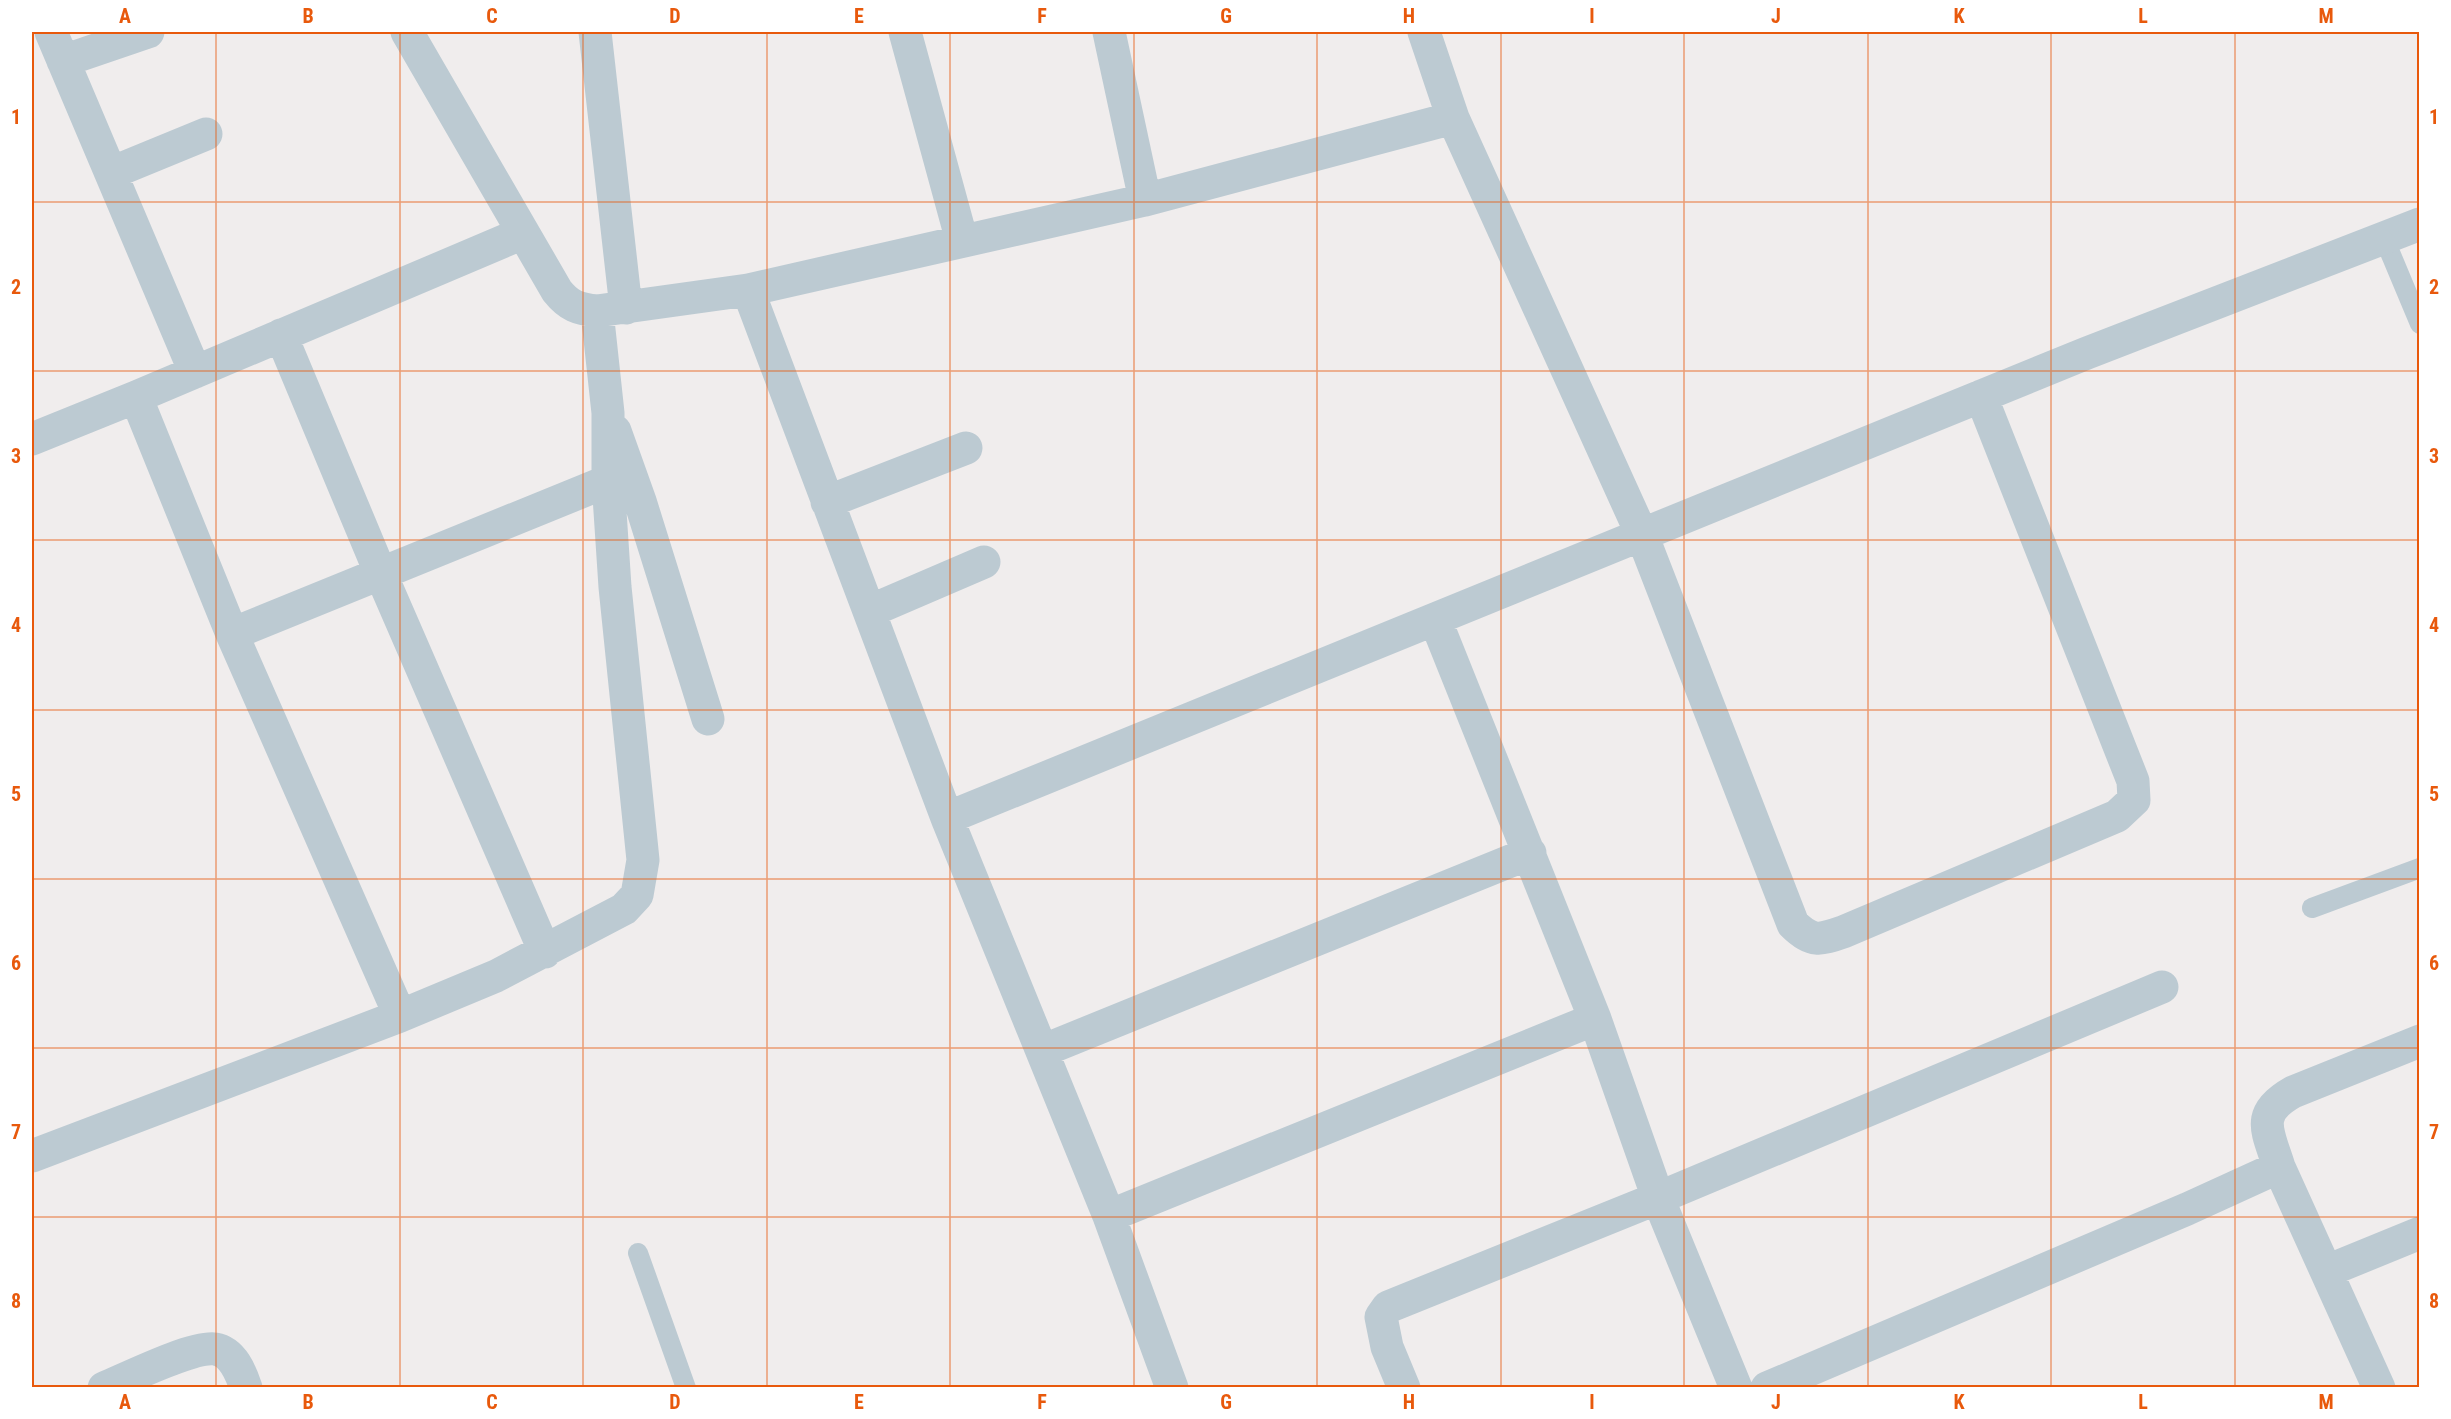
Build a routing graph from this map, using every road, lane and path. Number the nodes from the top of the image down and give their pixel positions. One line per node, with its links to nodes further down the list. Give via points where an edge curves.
1 (148, 32): 7 (street)
2 (407, 32): 13 (street)
3 (595, 32): 17 (street)
4 (905, 32): 15 (street)
5 (1109, 32): 11 (street)
6 (1424, 32): 8 (street)
7 (57, 46): 10 (street)
8 (1453, 118): 11 (street); 28 (street)
9 (206, 134): 10 (street)
10 (111, 173): 20 (street)
11 (1145, 200): 15 (street)
12 (2419, 226): 14 (street)
13 (524, 232): 17 (street, via 565,301 577,309); 19 (street)
14 (2384, 238): 18 (lane); 21 (street)
15 (962, 241): 16 (street)
16 (748, 290): 17 (street); 27 (street)
17 (611, 310): 23 (street)
18 (2420, 324)
19 (281, 335): 20 (street); 30 (street)
20 (195, 372): 22 (street)
21 (1981, 396): 28 (street); 28 (street, via 2133,781 2134,800 2117,816 1843,932 1822,939 1805,936 1793,924)
22 (136, 398): 24 (street); 33 (street)
23 (608, 413): 26 (street); 34 (street, via 640,501)
24 (32, 439)
25 (966, 448): 27 (street)
26 (608, 481): 30 (street); 39 (street, via 643,860 641,879 637,895 624,909)
27 (827, 502): 31 (street)
28 (1642, 535): 32 (street)
29 (984, 562): 31 (street)
30 (380, 572): 33 (street); 39 (street)
31 (870, 611): 35 (street)
32 (1435, 619): 35 (street); 36 (street)
33 (232, 634): 41 (street)
34 (708, 719)
35 (947, 818): 44 (street)
36 (1530, 853): 42 (street); 44 (street)
37 (2420, 868): 38 (lane)
38 (2312, 908)
39 (545, 952): 41 (street)
40 (2162, 987): 47 (street)
41 (400, 1016): 45 (street)
42 (1595, 1019): 47 (street); 48 (street)
43 (2420, 1041): 46 (street, via 2276,1101 2267,1114)
44 (1041, 1051): 48 (street)
45 (32, 1156)
46 (2278, 1167): 51 (street); 58 (street)
47 (1658, 1198): 56 (street, via 1388,1307 1381,1317 1383,1330); 57 (street)
48 (1109, 1216): 55 (street)
49 (2420, 1233): 51 (street)
50 (638, 1253): 54 (lane)
51 (2327, 1271): 59 (street)
52 (104, 1388): 53 (street, via 197,1351 217,1349 233,1359)
53 (246, 1388)
54 (687, 1388)
55 (1172, 1388)
56 (1404, 1388)
57 (1736, 1388)
58 (1767, 1388)
59 (2379, 1388)

